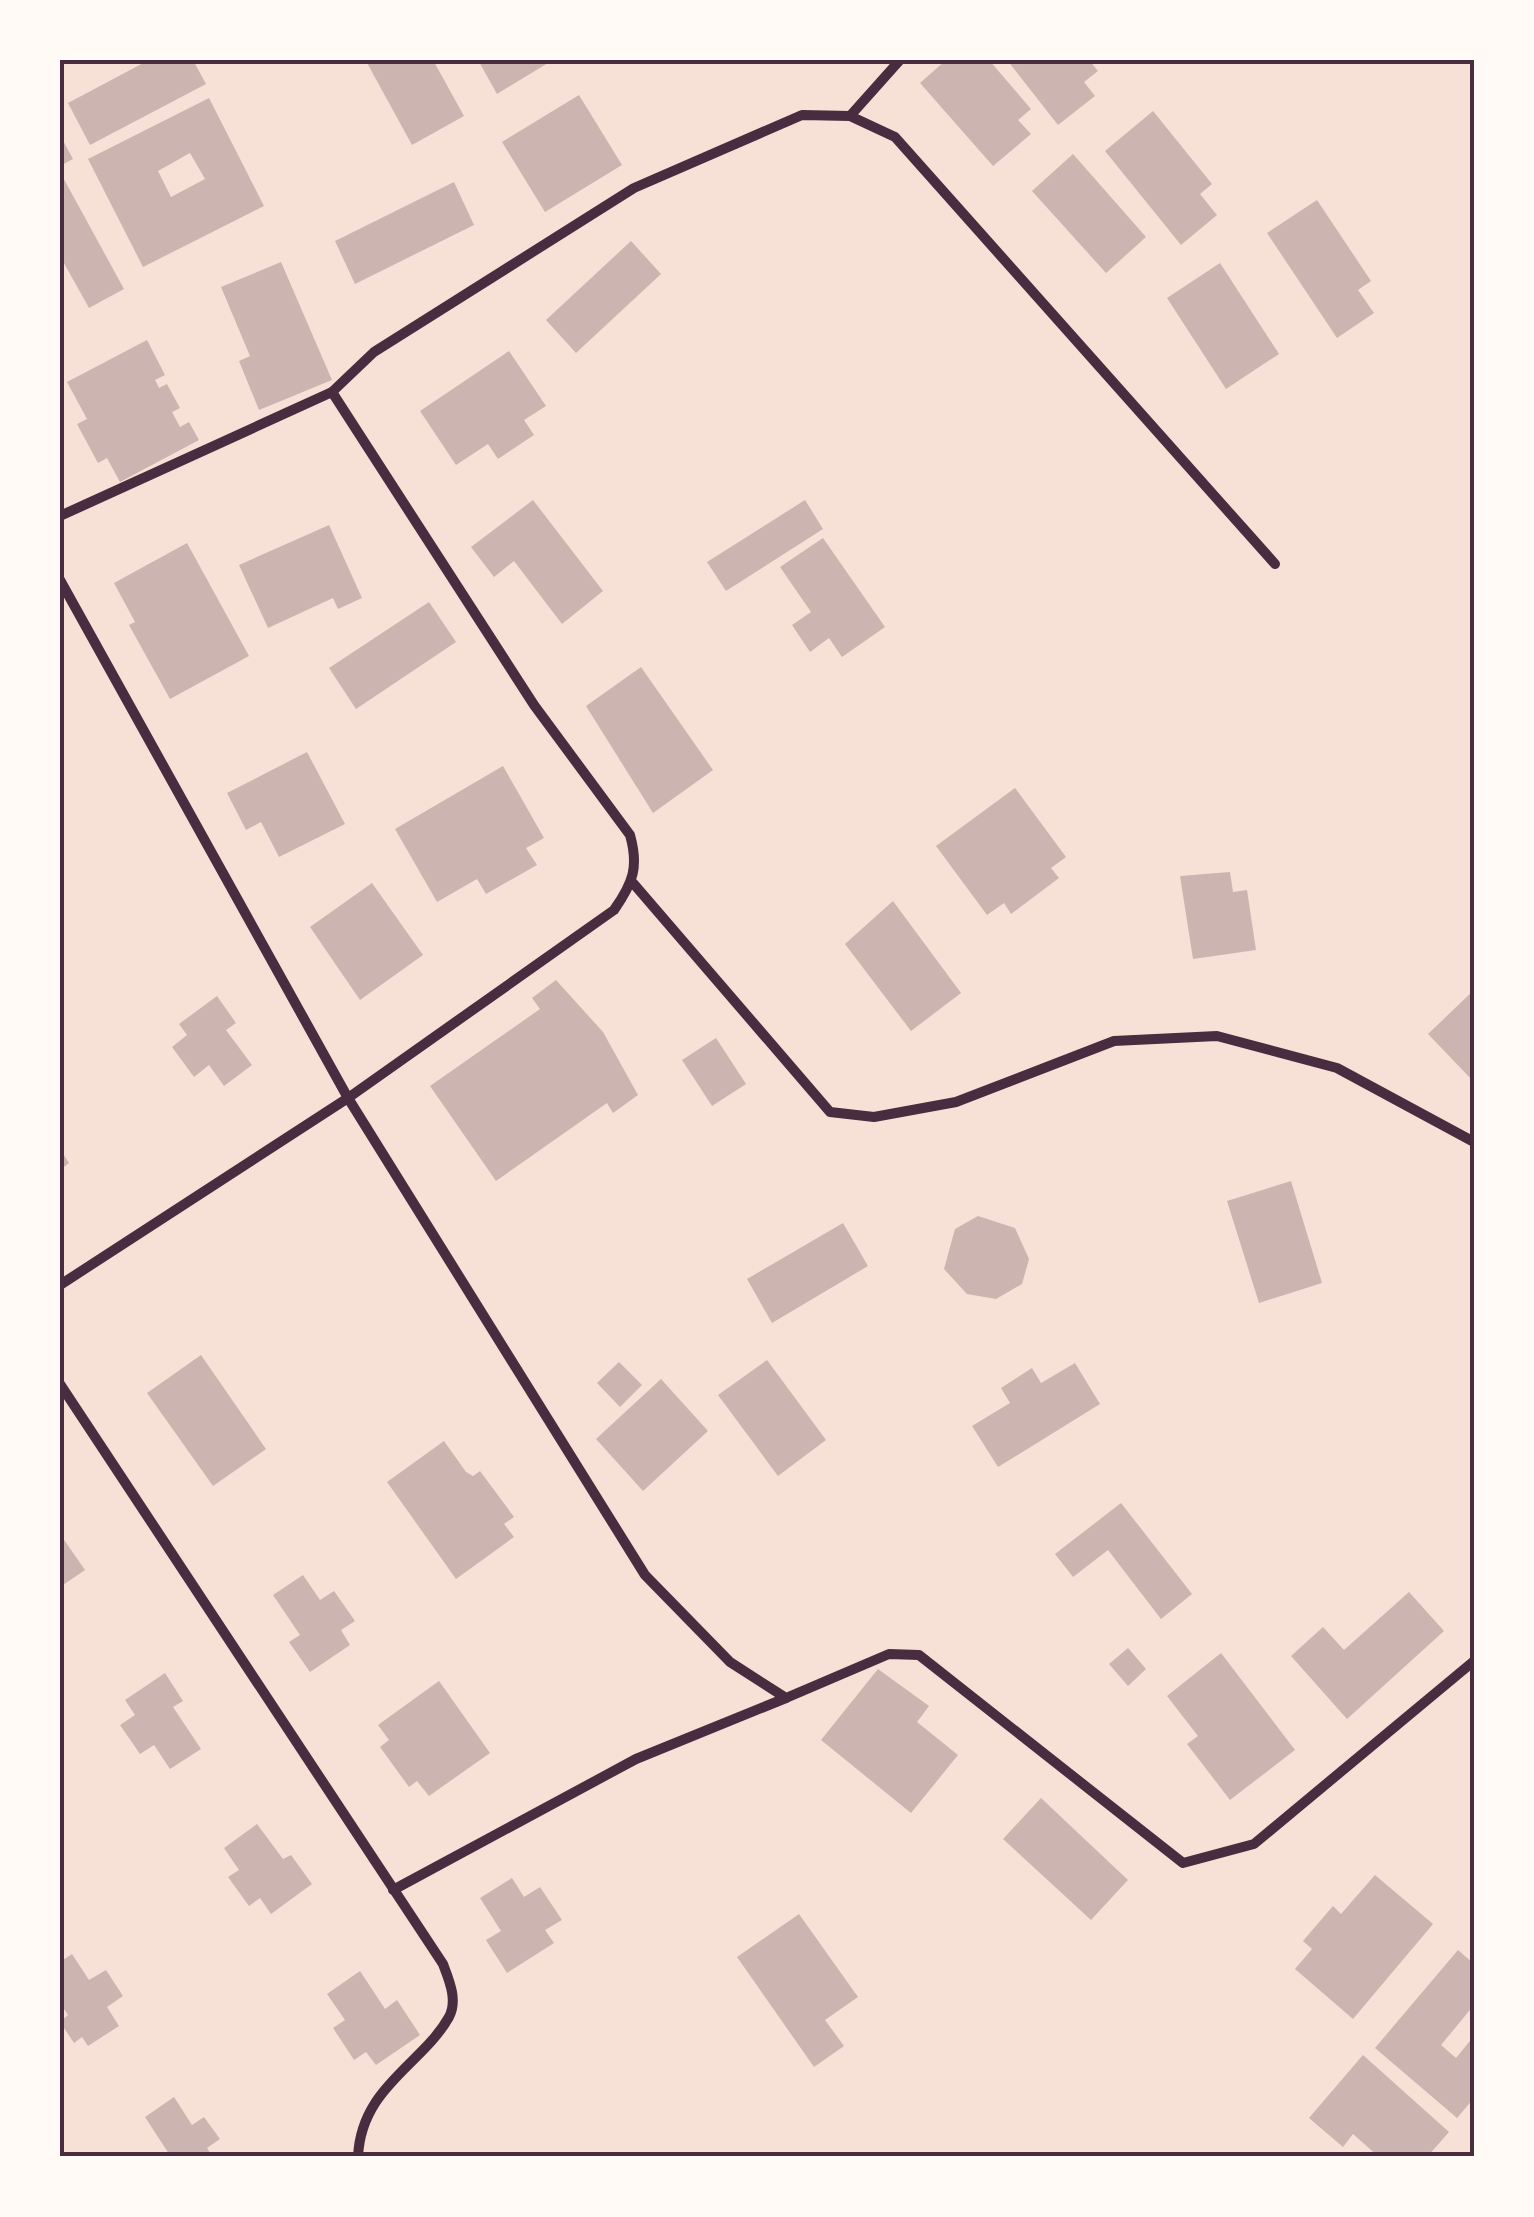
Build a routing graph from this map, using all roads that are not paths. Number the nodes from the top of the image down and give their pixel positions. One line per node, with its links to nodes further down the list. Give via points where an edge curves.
1 (900, 60): 2 (street)
2 (850, 116): 3 (street, via 802,116 634,188 374,352); 5 (street, via 895,136)
3 (332, 392): 4 (street); 7 (street, via 534,706 630,835 637,859)
4 (60, 516)
5 (1275, 564)
6 (60, 580): 8 (street)
7 (633, 883): 8 (street, via 614,910); 9 (street, via 830,1112 874,1118 956,1102 1114,1041 1217,1036 1337,1068)
8 (348, 1098): 10 (street); 13 (street, via 645,1575 730,1662)
9 (1474, 1142)
10 (60, 1285)
11 (60, 1384): 14 (street)
12 (1474, 1661): 13 (street, via 1254,1844 1183,1863 919,1655 889,1654)
13 (786, 1698): 14 (street, via 636,1759)
14 (393, 1890): 15 (street, via 443,1964 453,1990 450,2015 384,2087)
15 (358, 2157)

